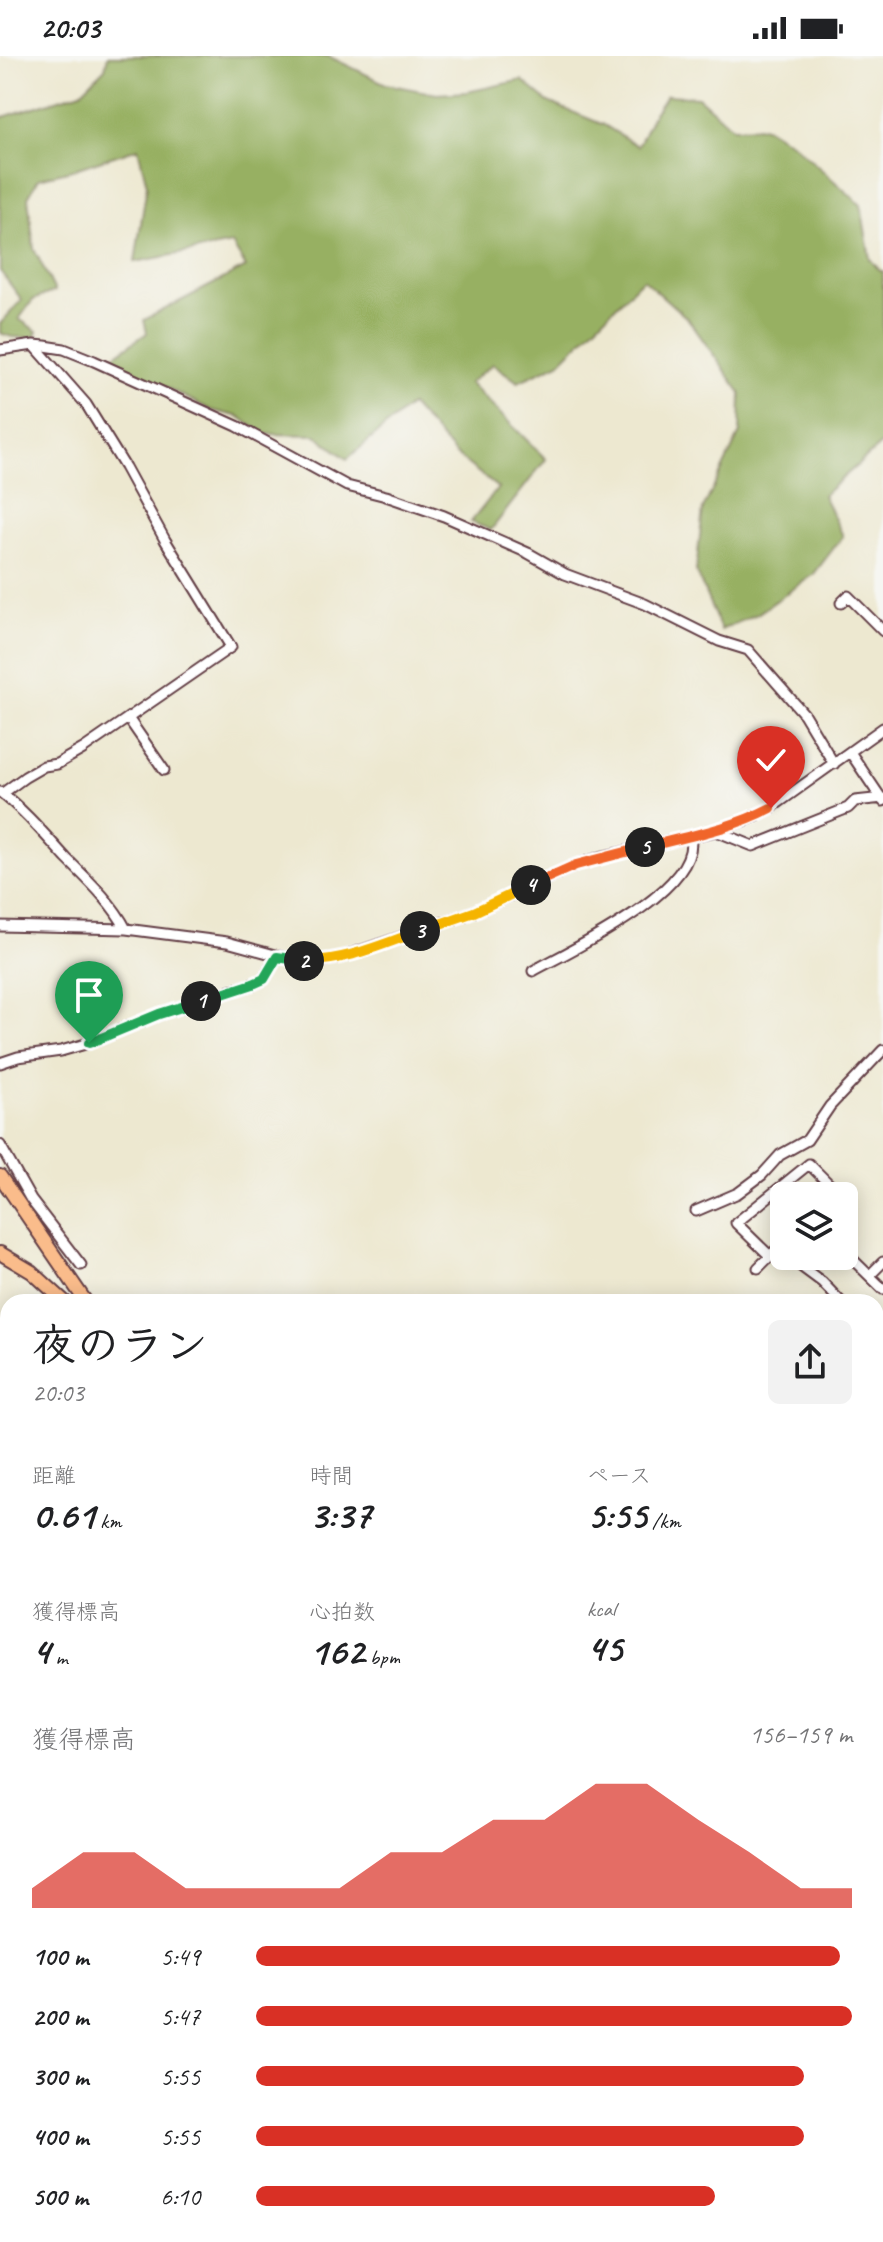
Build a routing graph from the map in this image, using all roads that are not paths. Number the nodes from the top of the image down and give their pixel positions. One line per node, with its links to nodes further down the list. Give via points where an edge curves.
1 (34, 345): 2 (street); 5 (street, via 86,404 231,647); 8 (street, via 64,349 125,374 347,486 454,520 565,574 748,650 804,714)
2 (0, 350)
3 (841, 603): 4 (street, via 848,596)
4 (883, 631)
5 (128, 718): 9 (street); 10 (street, via 83,749)
6 (883, 728): 7 (street)
7 (850, 752): 8 (street); 11 (street)
8 (834, 764): 12 (street, via 771,808)
9 (164, 770)
10 (1, 792): 15 (street, via 105,899)
11 (883, 799): 12 (street, via 855,801 753,846)
12 (716, 831): 13 (street)
13 (690, 836): 16 (street, via 576,865 460,917 342,957); 17 (street, via 688,858 665,891 615,926)
14 (0, 926): 15 (street)
15 (126, 929): 16 (street, via 227,942)
16 (277, 957): 19 (street, via 264,979 253,984 89,1043)
17 (533, 971)
18 (883, 1050): 25 (street, via 830,1106 807,1140 780,1155 738,1193)
19 (0, 1063)
20 (0, 1145): 31 (street, via 31,1200)
21 (0, 1176): 37 (highway)
22 (787, 1182): 23 (street, via 809,1164)
23 (827, 1182)
24 (770, 1196): 26 (street, via 736,1223)
25 (696, 1211)
26 (770, 1245)
27 (0, 1253): 36 (highway)
28 (770, 1259): 32 (street)
29 (883, 1262): 34 (street)
30 (858, 1264): 34 (street)
31 (81, 1265)
32 (758, 1268)
33 (805, 1270): 38 (street)
34 (870, 1275): 35 (street)
35 (883, 1289)
36 (56, 1294)
37 (81, 1294)
38 (833, 1294)

